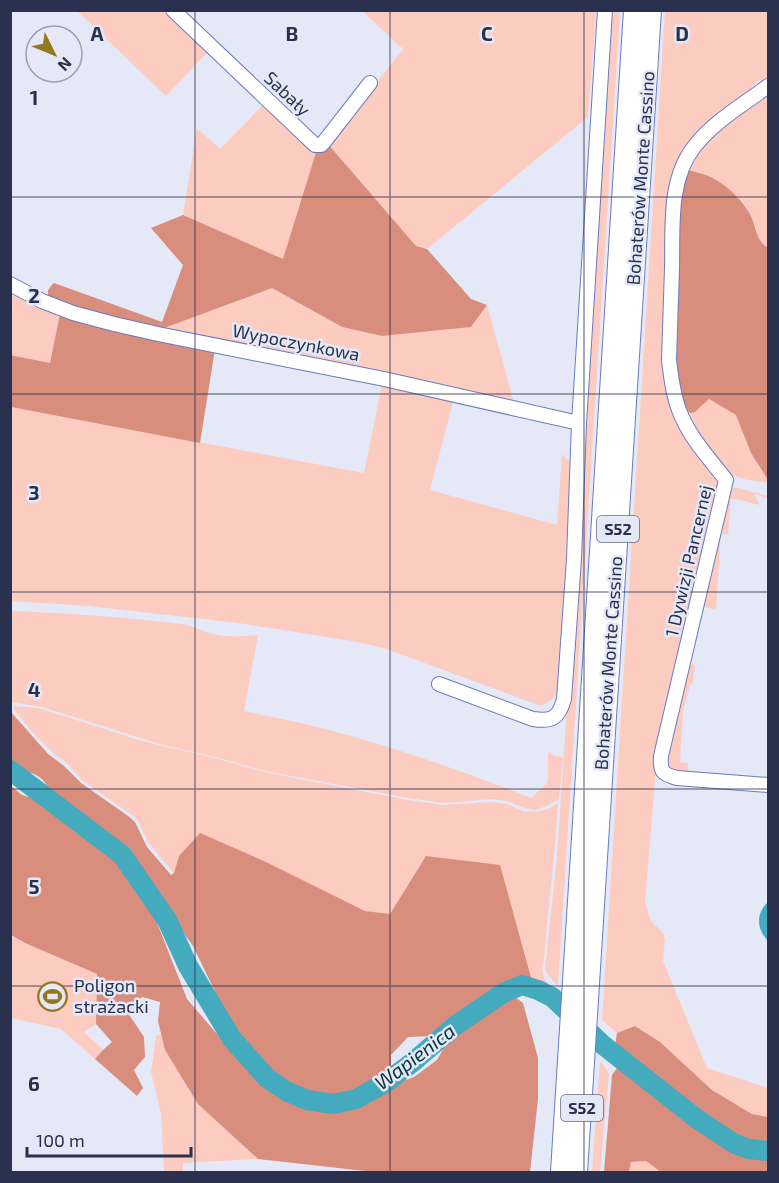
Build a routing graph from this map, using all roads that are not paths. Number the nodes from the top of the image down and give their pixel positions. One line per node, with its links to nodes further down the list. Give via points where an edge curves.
1 (173, 10): 5 (street, Sabały, via 315,145 324,142)
2 (605, 10): 8 (street)
3 (634, 10): 11 (highway, Bohaterów Monte Cassino / S52)
4 (651, 10): 12 (highway, Bohaterów Monte Cassino / S52)
5 (370, 83)
6 (768, 86): 10 (street, 1 Dywizji Pancernej, via 698,142 685,161 674,202 669,360 675,396 692,435 726,480 661,765 666,775 677,778)
7 (10, 284): 8 (street, Wypoczynkowa, via 42,302 114,324)
8 (579, 423): 9 (street, via 574,560 561,709 545,721 533,719)
9 (439, 684)
10 (768, 785)
11 (564, 1121): 13 (highway); 14 (highway, Bohaterów Monte Cassino / S52)
12 (579, 1167)
13 (555, 1173)
14 (561, 1173)

